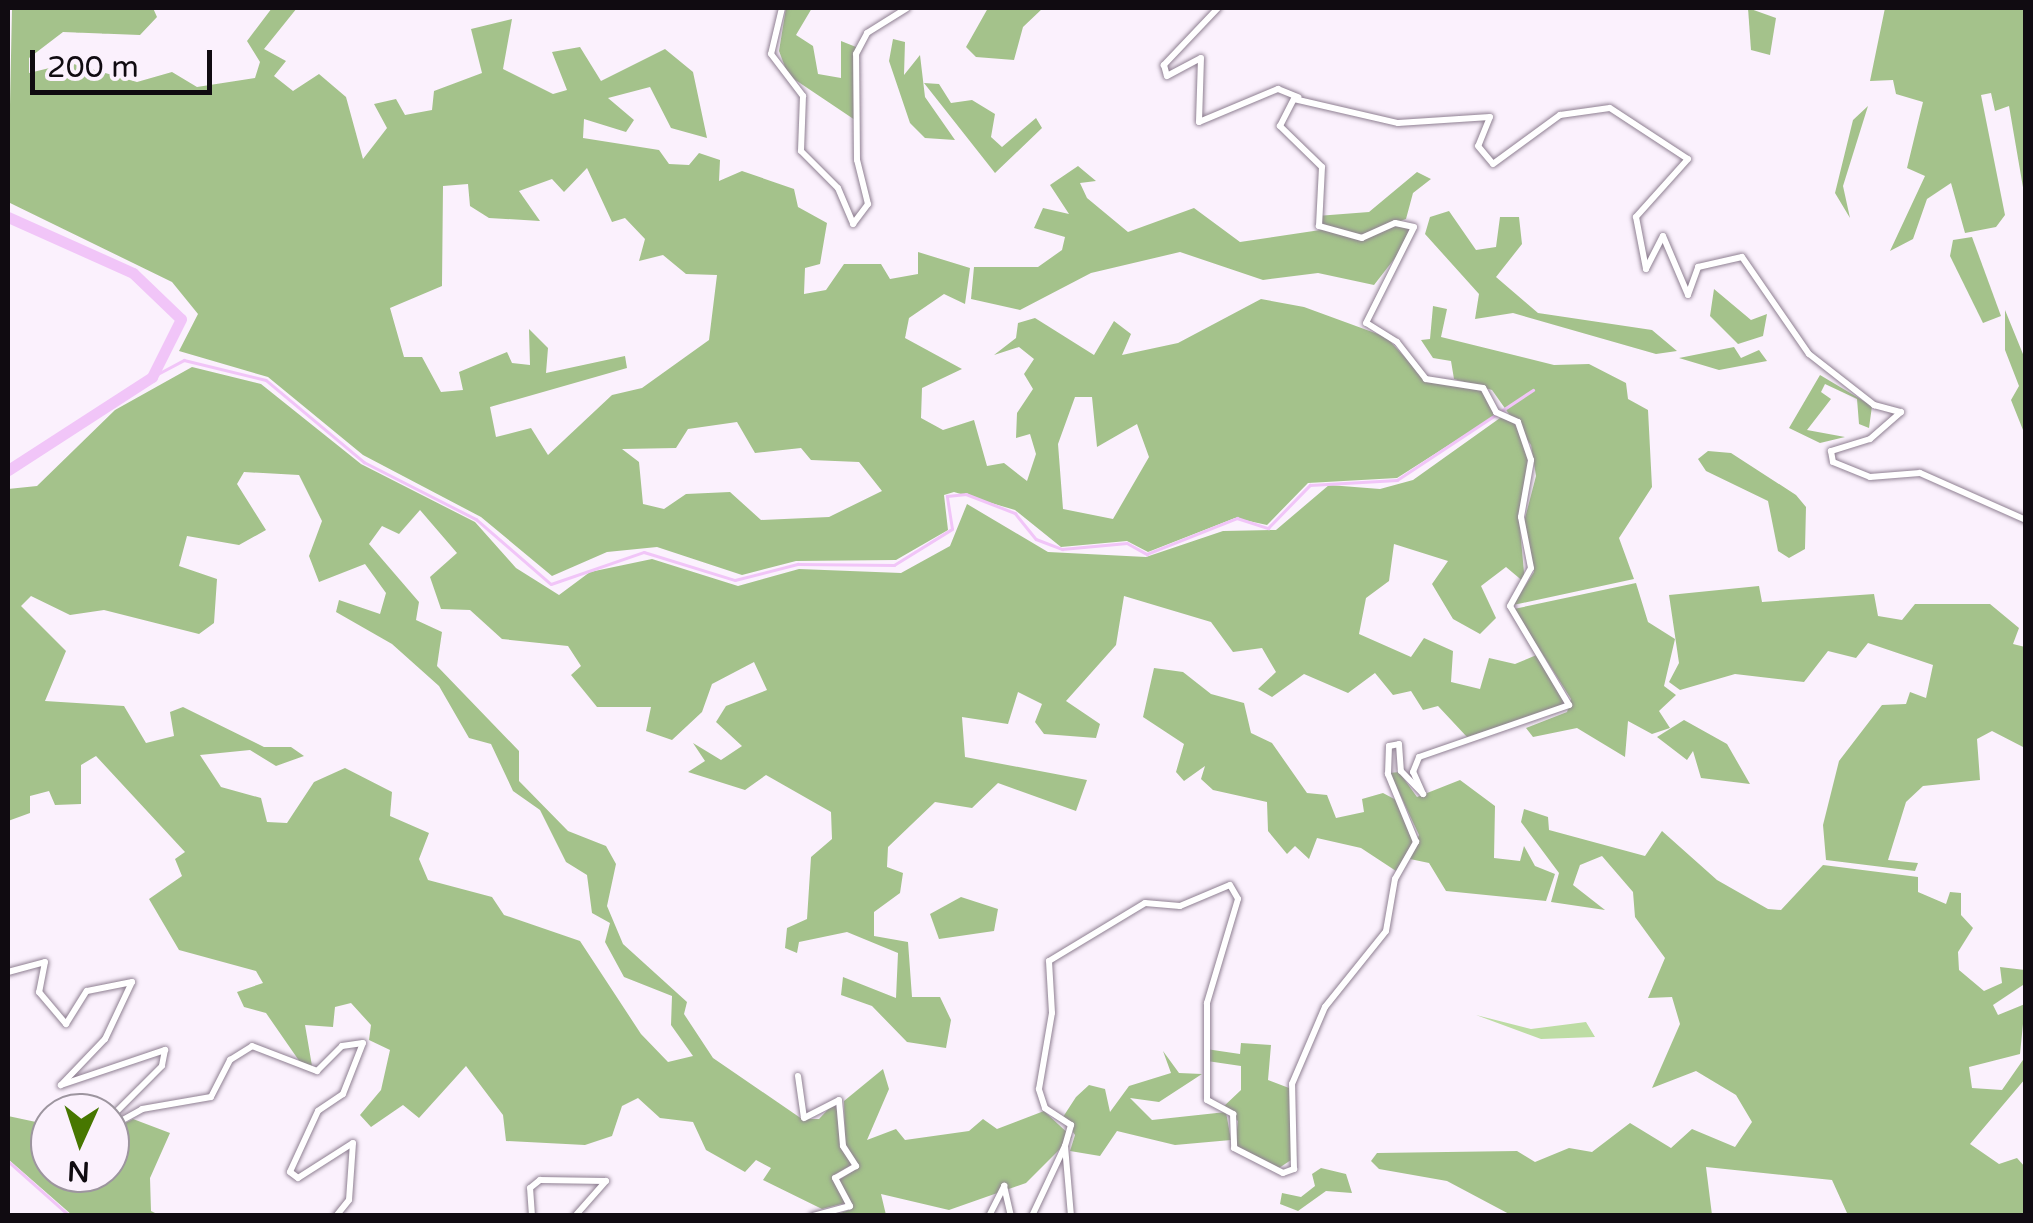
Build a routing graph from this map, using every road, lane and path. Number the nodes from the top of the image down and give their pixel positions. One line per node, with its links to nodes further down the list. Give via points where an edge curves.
1 (782, 8): 2 (street, via 771,54 803,96 801,151 838,188 852,224 868,204 857,160 856,54 867,33)
2 (908, 8)
3 (1218, 8): 4 (street, via 1163,69 1167,76 1201,58 1201,124 1273,90)
4 (1299, 97): 5 (street, via 1382,122 1490,116 1478,146 1493,164 1560,115 1610,108 1688,158 1636,216 1646,269 1663,236 1688,295 1698,267 1742,257 1810,354 1874,405 1902,412 1870,440 1831,452 1833,462 1870,478 1920,474); 10 (street, via 1280,126 1322,167 1319,226 1362,238 1395,223 1414,227 1366,323 1397,342 1426,379 1483,388 1496,412 1518,422 1531,460 1521,518 1531,568 1510,606 1570,704 1419,757 1413,772 1422,794 1402,771 1398,744 1389,746 1388,774 1416,842 1395,880 1386,931 1328,1004 1292,1084 1294,1169 1234,1148 1233,1114 1208,1100 1207,1003 1238,899 1230,885 1180,906 1145,903 1049,962 1052,1013 1038,1089 1045,1108 1071,1125)
5 (2026, 520)
6 (8, 972): 8 (street, via 44,962 39,992 66,1024 87,991 132,982 104,1039 61,1085 165,1050 162,1066)
7 (798, 1076): 14 (street, via 804,1118 839,1100 843,1146 856,1166 835,1178 850,1206)
8 (130, 1098)
9 (130, 1116): 11 (street, via 211,1096 230,1060 252,1046 317,1071 342,1046 363,1043 343,1094 318,1111 290,1172 298,1178 353,1143 349,1200)
10 (1064, 1146): 17 (street); 18 (street)
11 (336, 1216)
12 (532, 1216): 13 (street, via 530,1188 540,1180 606,1181)
13 (575, 1216)
14 (812, 1216)
15 (989, 1216): 16 (street, via 1004,1186)
16 (1011, 1216)
17 (1032, 1216)
18 (1071, 1216)

